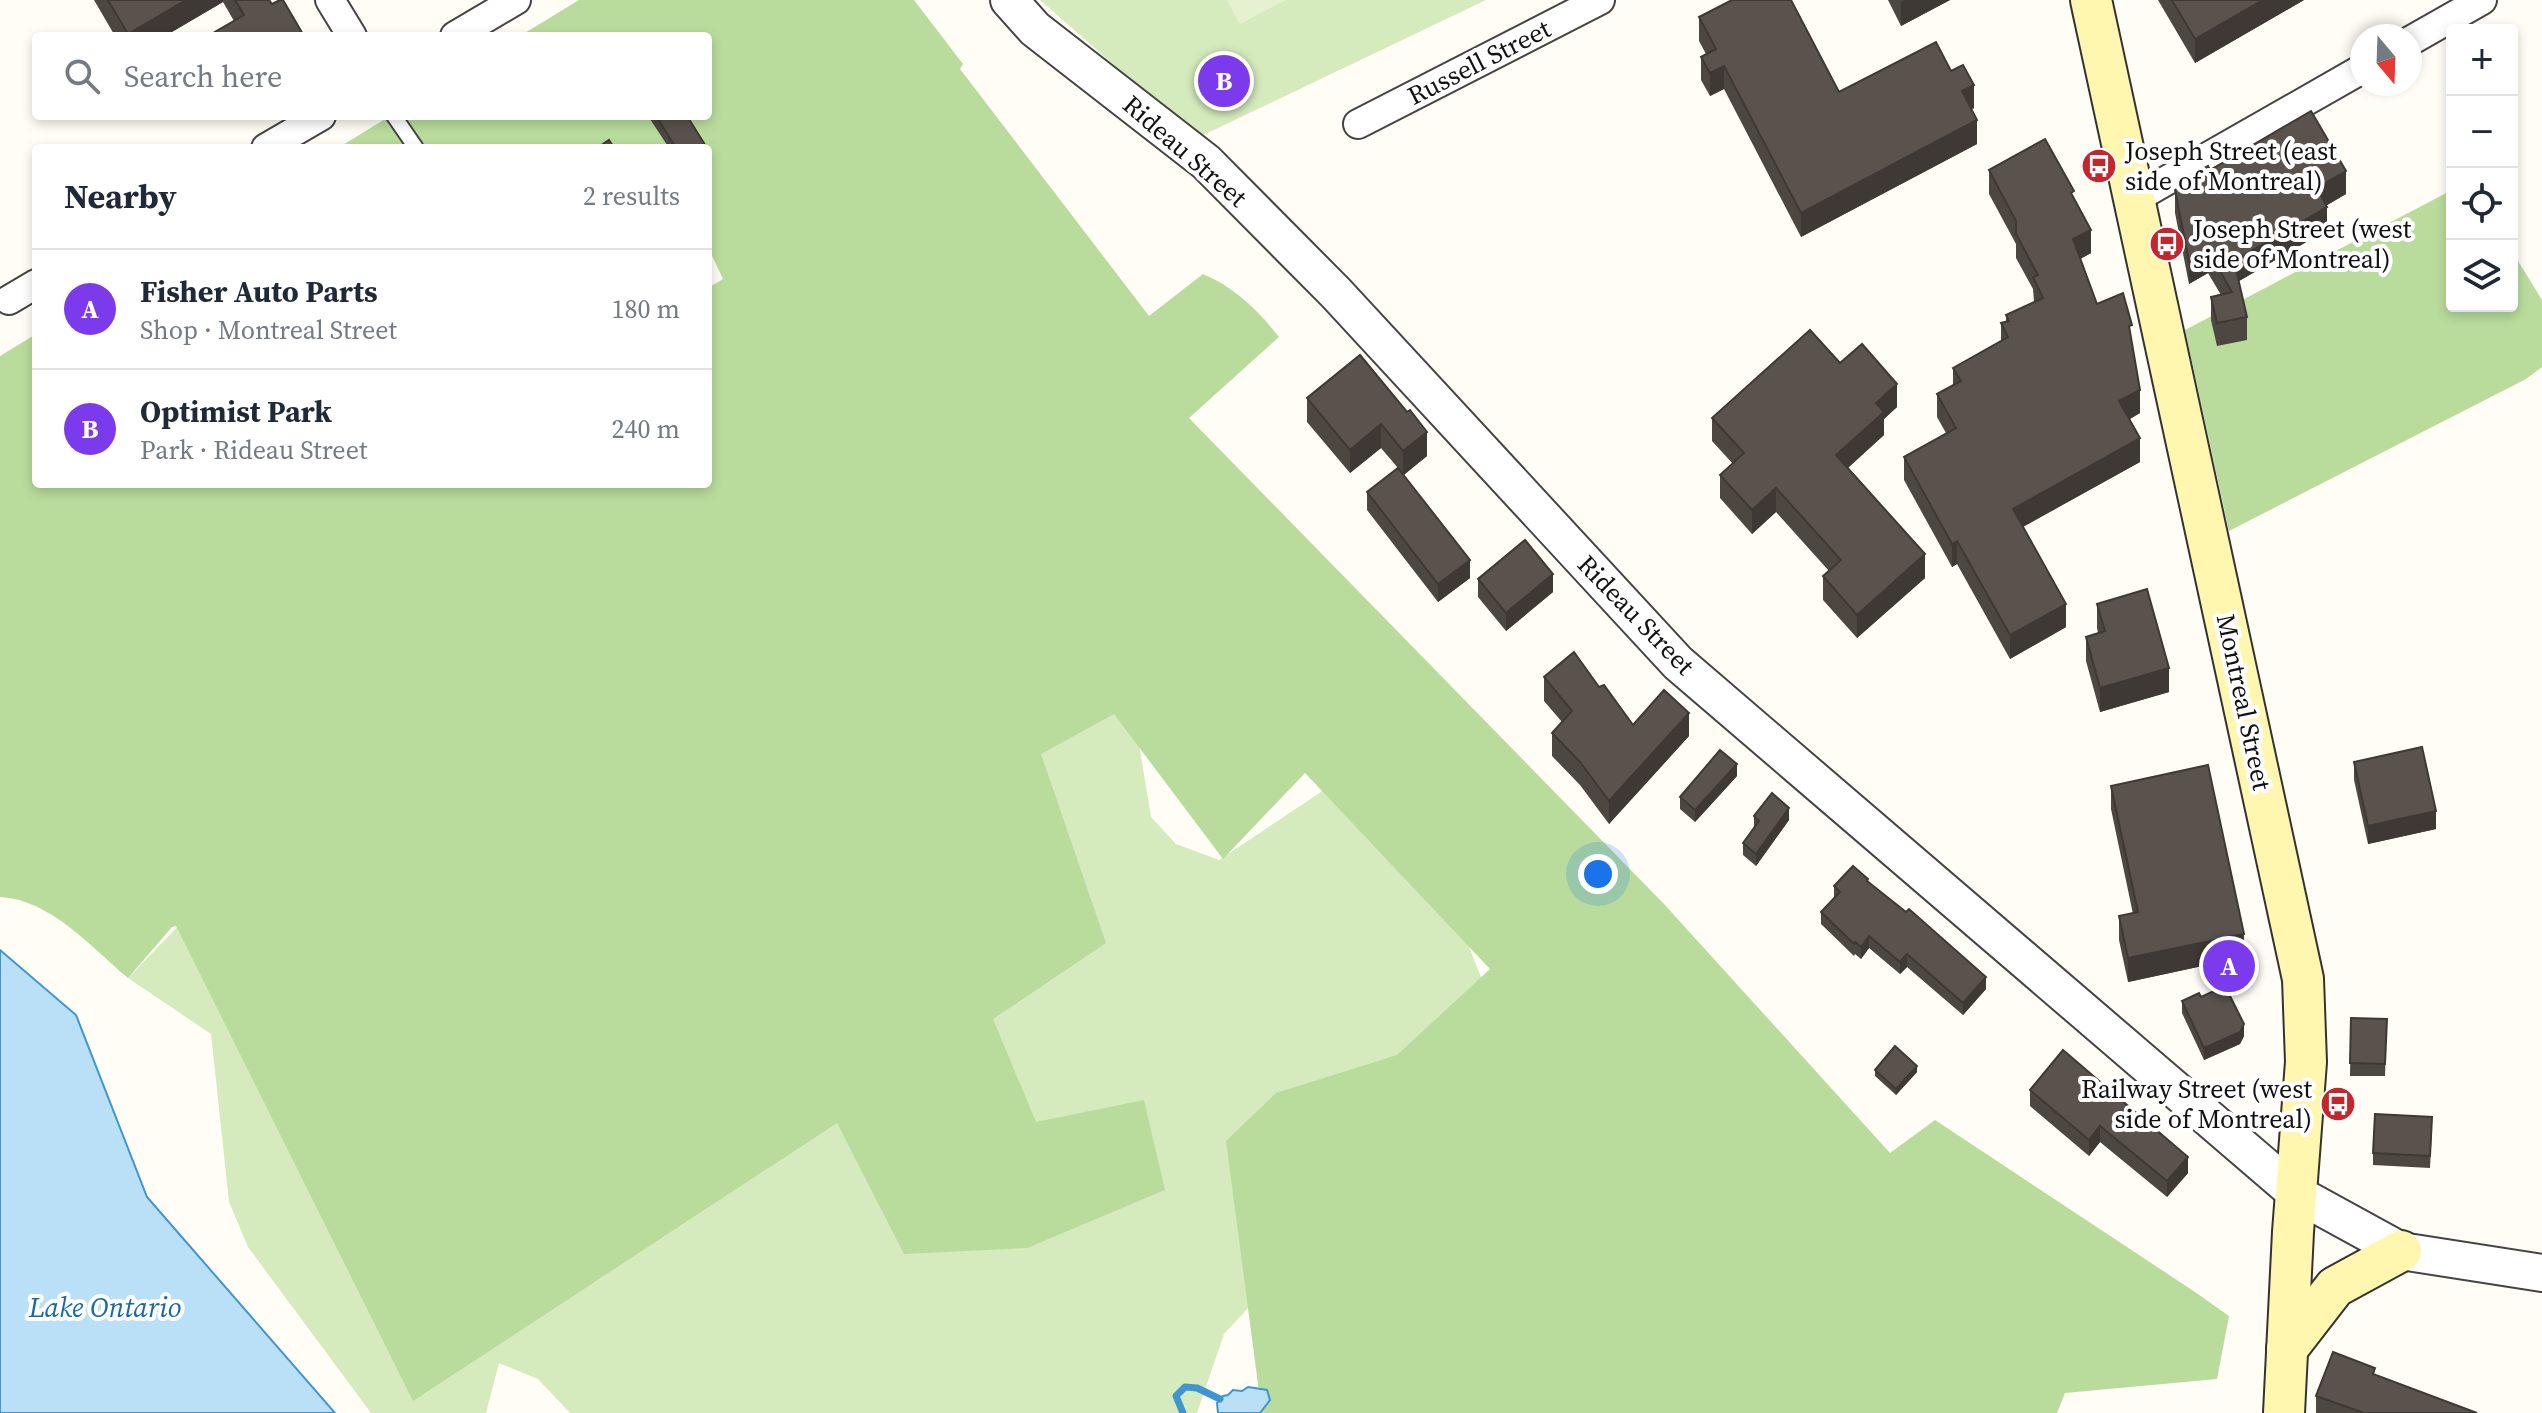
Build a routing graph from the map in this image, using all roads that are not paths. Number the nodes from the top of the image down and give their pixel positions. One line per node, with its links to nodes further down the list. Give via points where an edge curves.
1 (330, 0): 7 (street)
2 (516, 0): 8 (street)
3 (1009, 0): 19 (street, Rideau Street, via 1035,29 1206,162 1336,293 1678,663)
4 (1600, 0): 13 (street, Russell Street)
5 (2091, 0): 16 (main road, Montreal Street)
6 (2482, 0): 9 (street)
7 (350, 32)
8 (462, 32)
9 (2422, 34)
10 (2350, 76): 16 (street)
11 (314, 120): 14 (street)
12 (397, 120): 15 (lane)
13 (1358, 124)
14 (273, 144)
15 (413, 144)
16 (2136, 198): 19 (main road, Montreal Street, via 2303,979 2306,1062)
17 (32, 285): 18 (street)
18 (4, 292)
19 (2297, 1194): 20 (street, Rideau Street); 22 (main road, Montreal Street)
20 (2401, 1251): 21 (street, Rideau Street); 22 (main road, via 2335,1287)
21 (2542, 1273)
22 (2287, 1349): 23 (main road, Montreal Street)
23 (2284, 1413)

